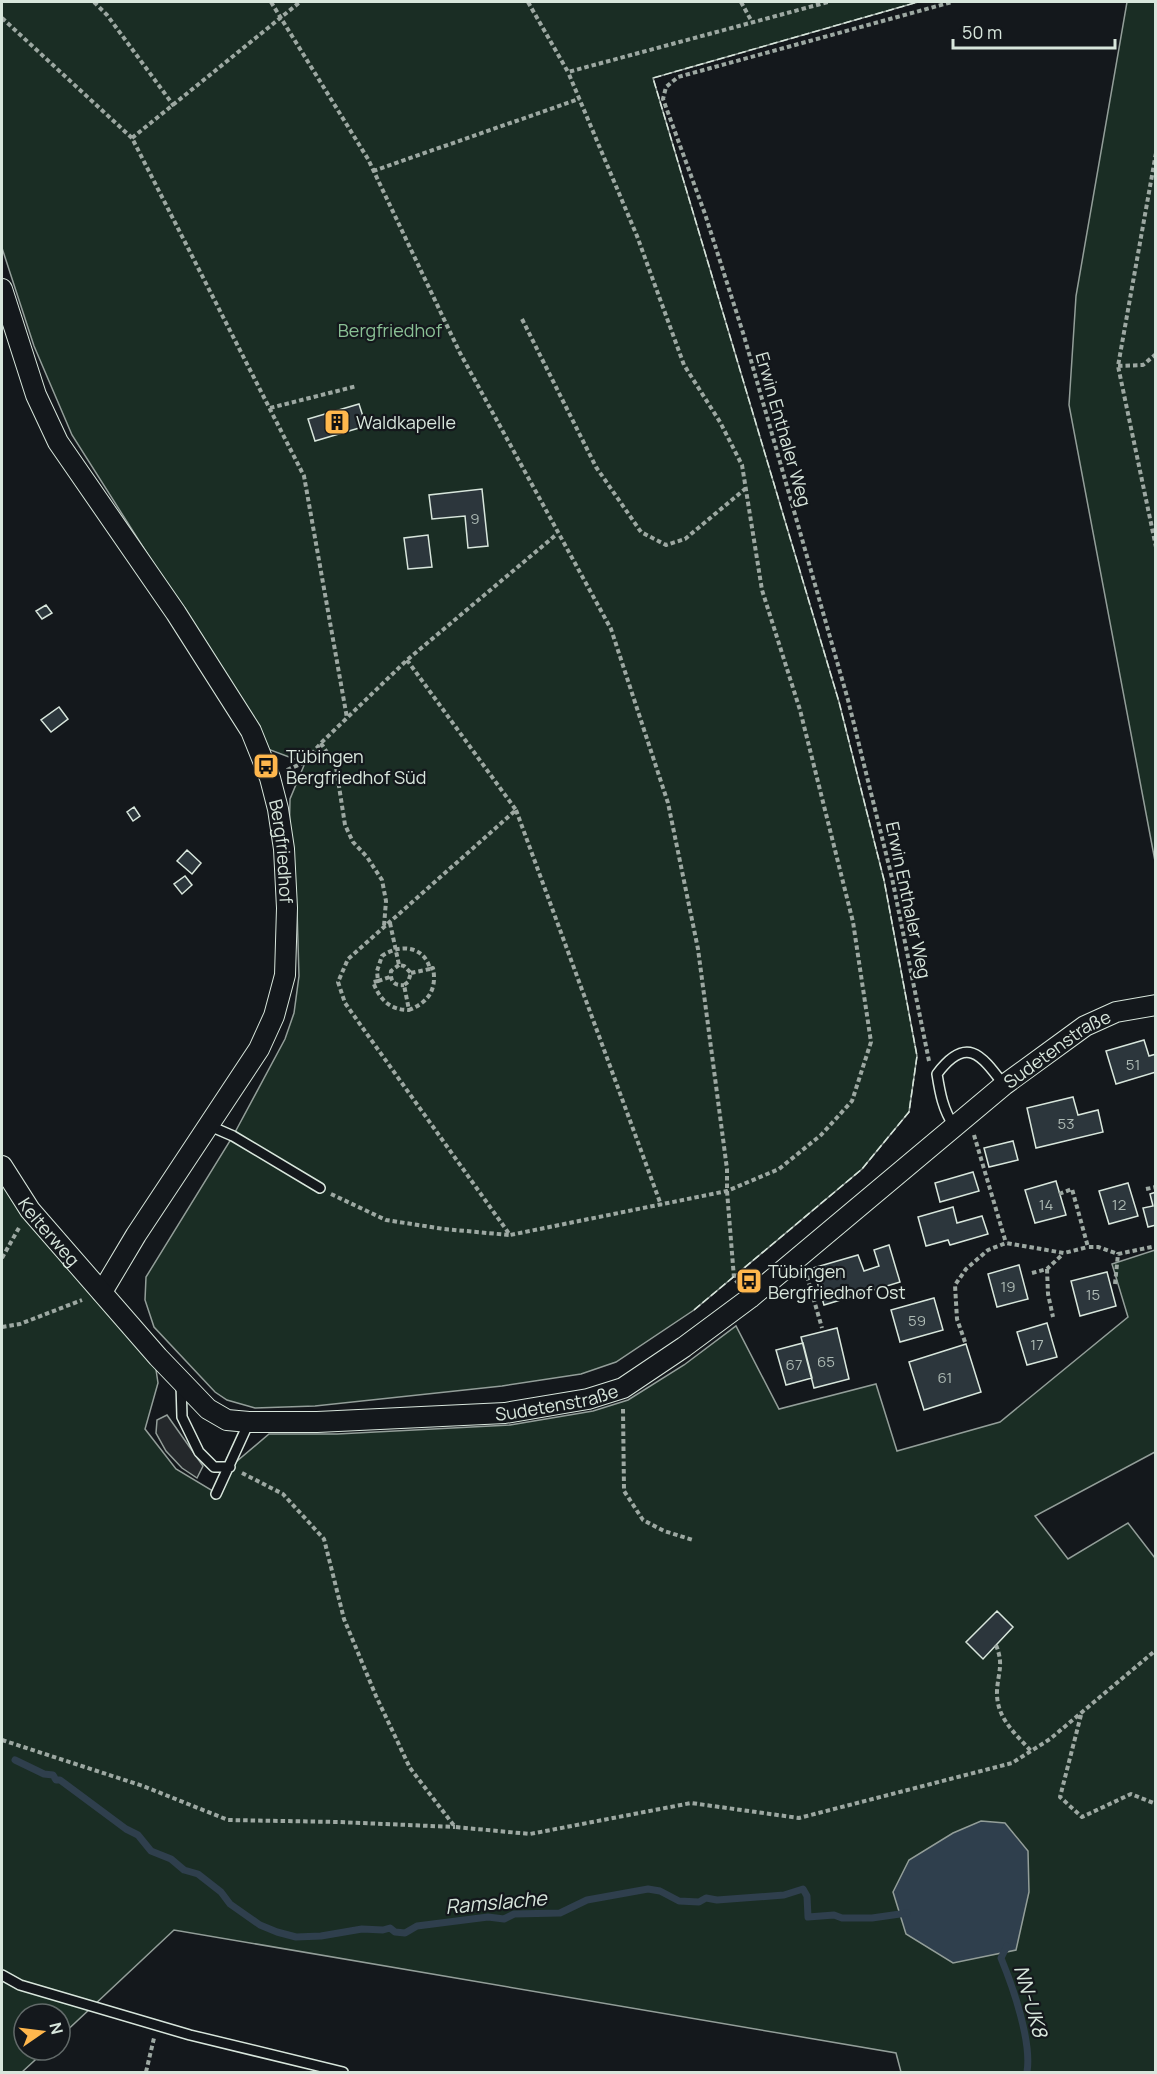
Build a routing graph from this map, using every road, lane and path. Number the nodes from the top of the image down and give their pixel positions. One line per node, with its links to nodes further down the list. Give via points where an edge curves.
1 (94, 2): 14 (path)
2 (272, 2): 9 (path)
3 (300, 2): 9 (path)
4 (528, 2): 12 (path)
5 (741, 2): 11 (path)
6 (828, 2): 11 (path)
7 (952, 2): 8 (path, Erwin Enthaler Weg)
8 (935, 4): 43 (path, Erwin Enthaler Weg, via 678,77 666,87 663,99 744,336 845,689 892,878 927,1058)
9 (281, 16): 14 (path); 17 (path)
10 (2, 18): 15 (path)
11 (752, 22): 12 (path)
12 (568, 72): 13 (path)
13 (579, 99): 17 (path); 24 (path, via 637,236 684,365 742,465)
14 (174, 106): 15 (path)
15 (132, 138): 23 (path)
16 (1155, 153): 21 (path)
17 (373, 171): 25 (path, via 460,353)
18 (2, 289): 46 (street, Bergfriedhof, via 36,395 58,442 176,613 251,731 278,809 287,908 285,975 274,1016 259,1049)
19 (522, 319): 24 (path, via 596,467 641,532 666,544 685,539)
20 (1155, 354): 21 (path, via 1143,365)
21 (1118, 366): 26 (path)
22 (357, 386): 23 (path)
23 (270, 408): 28 (path, via 304,476)
24 (746, 488): 51 (path, via 762,590 800,710 853,922 871,1042 852,1101 821,1135 779,1169)
25 (557, 534): 27 (path); 51 (path, via 611,629 668,803 698,949)
26 (1155, 547)
27 (407, 660): 28 (path); 31 (path)
28 (347, 718): 29 (path)
29 (321, 743): 30 (path); 33 (path, via 336,767 345,825 381,880 386,901)
30 (305, 762)
31 (516, 810): 32 (path); 53 (path)
32 (390, 922): 33 (path); 34 (path)
33 (384, 927): 55 (path, via 348,959 338,982 345,1003)
34 (396, 949): 35 (path); 36 (path, via 415,950 426,959); 39 (path, via 382,956)
35 (399, 965): 37 (path); 38 (path)
36 (430, 969): 37 (path); 42 (path, via 433,968 435,978 431,994 421,1005)
37 (411, 973): 40 (path)
38 (390, 977): 39 (path); 40 (path, via 397,986)
39 (378, 981): 42 (path, via 373,982 386,1003)
40 (404, 986): 42 (path)
41 (1155, 1005): 44 (street, Sudetenstraße, via 1116,1012 1085,1026)
42 (409, 1010)
43 (937, 1074): 44 (lane, via 957,1055 970,1052 982,1057); 45 (lane, via 948,1117)
44 (1004, 1085): 45 (street, Sudetenstraße)
45 (961, 1120): 56 (path); 61 (street, Sudetenstraße)
46 (210, 1126): 49 (lane); 66 (street, Bergfriedhof)
47 (2, 1166): 54 (street, Kelterweg)
48 (1155, 1187): 50 (path)
49 (320, 1188): 55 (path, via 386,1220)
50 (1146, 1189)
51 (727, 1191): 53 (path); 67 (path, via 734,1278)
52 (1059, 1194): 58 (path, via 1072,1189)
53 (661, 1205): 55 (path)
54 (30, 1210): 62 (path); 66 (street, Kelterweg)
55 (510, 1235)
56 (1006, 1243): 59 (path); 71 (path, via 988,1250 955,1285 957,1319)
57 (1155, 1246): 60 (path)
58 (1088, 1247): 59 (path); 60 (path)
59 (1064, 1253): 63 (path)
60 (1118, 1254): 65 (path)
61 (801, 1256): 67 (street, Sudetenstraße); 70 (path)
62 (2, 1257)
63 (1047, 1269): 64 (path); 68 (path)
64 (1032, 1273)
65 (1115, 1284)
66 (102, 1292): 69 (path, via 20,1324); 72 (street, Sudetenstraße)
67 (750, 1298): 73 (street, Sudetenstraße)
68 (1053, 1317)
69 (2, 1327)
70 (822, 1328)
71 (965, 1342)
72 (181, 1381): 74 (street, Sudetenstraße, via 208,1409 227,1420); 75 (lane, via 182,1417 199,1452 214,1467)
73 (623, 1388): 74 (street, Sudetenstraße, via 588,1399 505,1413); 77 (path, via 624,1491 643,1520)
74 (249, 1422): 75 (lane)
75 (230, 1467): 76 (lane); 84 (path, via 283,1494 324,1539 345,1619 376,1696 410,1768)
76 (216, 1494)
77 (693, 1540)
78 (996, 1646): 82 (path, via 1002,1664 997,1693 1004,1722)
79 (1155, 1650): 80 (path)
80 (1082, 1714): 82 (path); 83 (path, via 1060,1797 1082,1817 1131,1794)
81 (2, 1740): 84 (path, via 143,1786 228,1820)
82 (1031, 1751): 84 (path, via 1012,1763 798,1818 691,1803 530,1834)
83 (1155, 1804)
84 (455, 1827)
85 (2, 1975): 86 (lane, via 20,1985)
86 (157, 2026): 87 (path); 88 (lane)
87 (146, 2073)
88 (344, 2073)

